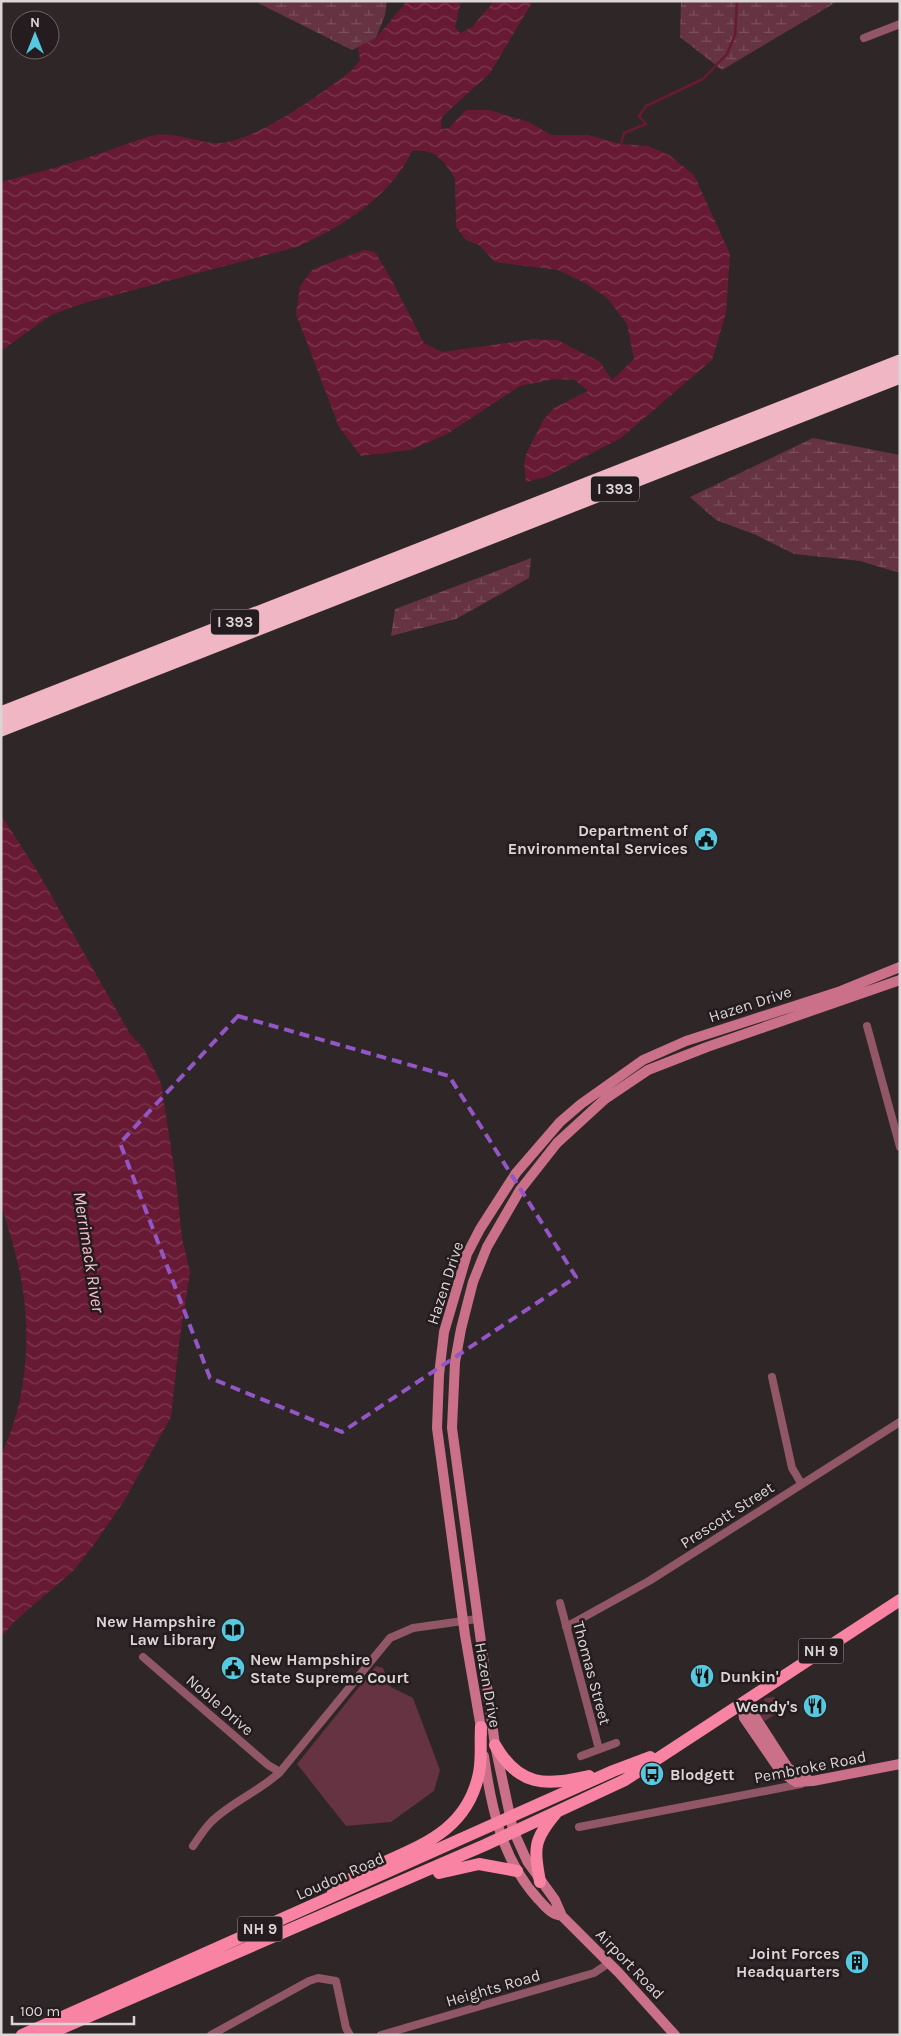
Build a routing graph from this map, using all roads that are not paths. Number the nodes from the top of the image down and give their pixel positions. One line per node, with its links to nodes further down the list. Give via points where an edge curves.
1 (900, 24): 2 (street)
2 (864, 38)
3 (900, 362): 5 (highway, I 393)
4 (900, 376): 6 (highway, I 393)
5 (1, 714)
6 (1, 729)
7 (900, 967): 17 (street, Hazen Drive, via 841,992 686,1041 643,1060 560,1122 499,1196 467,1254 444,1332 439,1375 438,1445)
8 (900, 980): 16 (street, Hazen Drive, via 648,1070 580,1120 520,1190 487,1247 473,1282 460,1328 455,1362 452,1428)
9 (867, 1026): 10 (street)
10 (900, 1147)
11 (772, 1377): 13 (street, via 792,1468)
12 (900, 1422): 13 (street, Prescott Street)
13 (801, 1483): 18 (street, Prescott Street, via 650,1581)
14 (900, 1600): 20 (main road, Loudon Road / NH 9)
15 (560, 1603): 18 (street, Thomas Street)
16 (477, 1619): 17 (street); 23 (street, Hazen Drive)
17 (464, 1621): 21 (street, Hazen Drive); 29 (street, via 413,1628 390,1638)
18 (566, 1628): 24 (street, Thomas Street)
19 (143, 1657): 29 (street, Noble Drive)
20 (742, 1703): 25 (main road, Loudon Road / NH 9); 30 (street, via 744,1718 778,1769 792,1780 801,1783)
21 (481, 1727): 34 (street, Hazen Drive, via 486,1766); 39 (main road, via 479,1772 474,1788 468,1805 448,1829 415,1849 348,1880)
22 (616, 1743): 24 (street)
23 (495, 1745): 28 (main road, via 510,1768 533,1781 559,1782); 32 (street, Hazen Drive)
24 (599, 1749): 26 (street)
25 (671, 1749): 28 (main road, Loudon Road / NH 9); 31 (main road, Loudon Road / NH 9, via 625,1780)
26 (581, 1756)
27 (900, 1764): 30 (street, Pembroke Road)
28 (613, 1771): 32 (main road, Loudon Road / NH 9)
29 (280, 1772): 35 (street, via 212,1821)
30 (813, 1781): 33 (street, Pembroke Road)
31 (557, 1812): 34 (main road, Loudon Road / NH 9); 37 (main road, via 542,1830 535,1851)
32 (510, 1817): 34 (main road, Loudon Road / NH 9)
33 (579, 1827)
34 (504, 1830): 36 (street, Airport Road, via 511,1862); 37 (street, Airport Road, via 518,1844); 38 (main road, Loudon Road / NH 9); 39 (main road, Loudon Road / NH 9)
35 (193, 1846)
36 (517, 1871): 38 (main road, via 492,1865 463,1866 381,1897); 40 (street, Airport Road, via 552,1914)
37 (540, 1882): 40 (street, Airport Road, via 555,1900)
38 (351, 1902): 43 (main road, Loudon Road / NH 9)
39 (318, 1904): 42 (main road, Loudon Road / NH 9)
40 (562, 1916): 41 (street, Airport Road)
41 (610, 1963): 46 (street, Heights Road, via 594,1973); 47 (street, Airport Road)
42 (22, 2035)
43 (46, 2035)
44 (211, 2035): 45 (street, via 284,1993 318,1978 336,1981)
45 (350, 2035)
46 (381, 2035)
47 (676, 2035)

